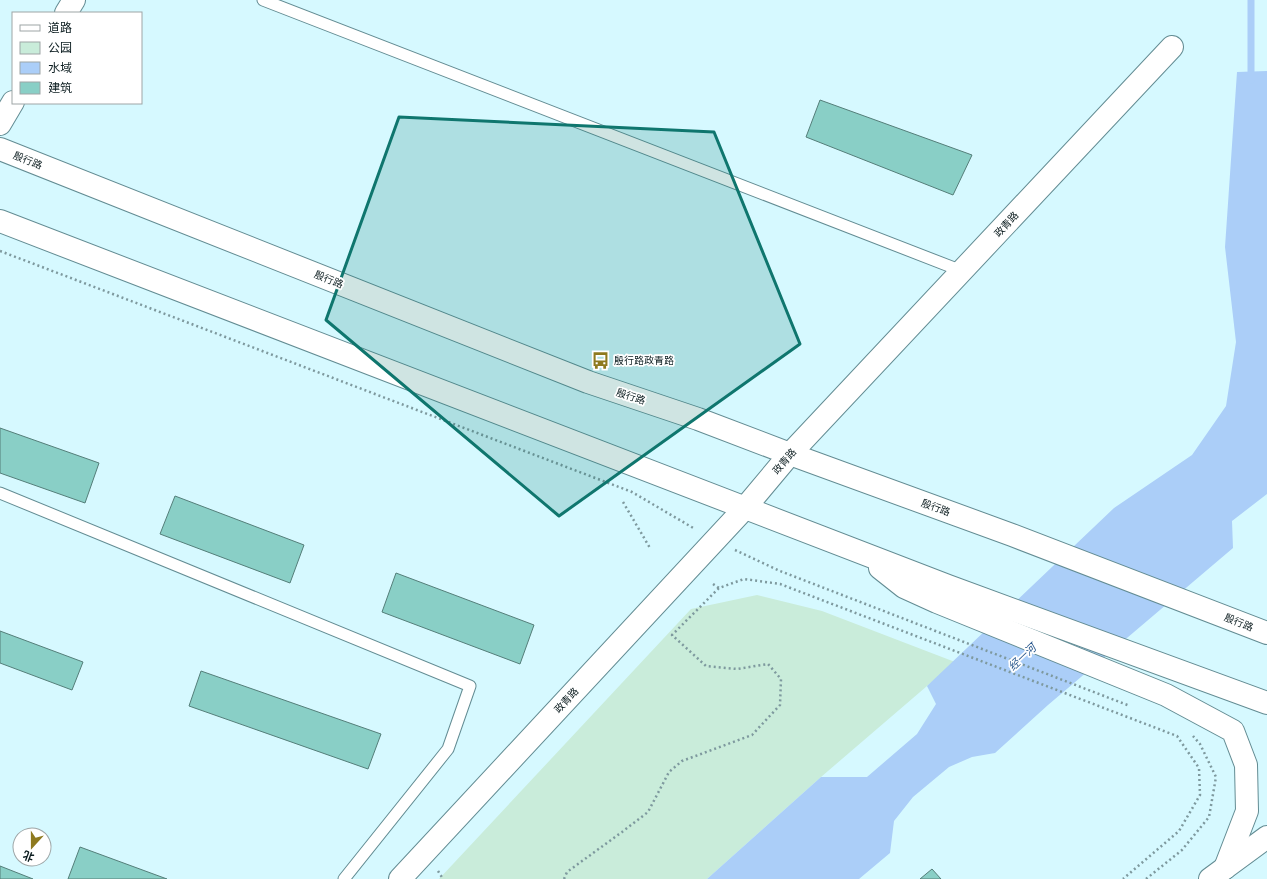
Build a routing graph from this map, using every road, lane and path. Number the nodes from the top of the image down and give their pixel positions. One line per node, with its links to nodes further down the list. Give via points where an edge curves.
1 (74, 0): 3 (main road)
2 (263, 0): 10 (lane)
3 (67, 12)
4 (1172, 47): 10 (main road, 政青路)
5 (12, 104): 6 (main road)
6 (0, 124)
7 (0, 149): 11 (main road, 殷行路, via 588,382 698,419)
8 (0, 221): 14 (main road)
9 (0, 251): 15 (path, via 632,492)
10 (962, 271): 11 (main road, 政青路)
11 (790, 454): 14 (main road, 政青路); 20 (main road, 殷行路, via 1012,535)
12 (0, 493): 26 (lane, via 470,686 448,749)
13 (623, 502): 16 (path)
14 (744, 509): 15 (main road, 政青路); 19 (main road, via 860,552)
15 (714, 540): 22 (path, via 780,571); 27 (main road, 政青路)
16 (650, 548)
17 (713, 584): 18 (path)
18 (719, 588): 28 (path, via 672,635 706,666 737,669 768,664 780,679 780,705 752,735 682,761 669,772 648,812 567,872); 29 (path, via 744,579 780,584 1177,736 1199,768 1200,795 1179,831)
19 (942, 594): 21 (main road, via 1138,656); 25 (main road, via 1112,674 1166,695 1233,730 1246,765 1247,811)
20 (1267, 633)
21 (1267, 704)
22 (1134, 708)
23 (1190, 733): 30 (path, via 1200,744 1216,777 1209,817 1182,850)
24 (1267, 836): 25 (main road)
25 (1217, 874)
26 (344, 879)
27 (400, 879)
28 (564, 879)
29 (1123, 879)
30 (1146, 879)

